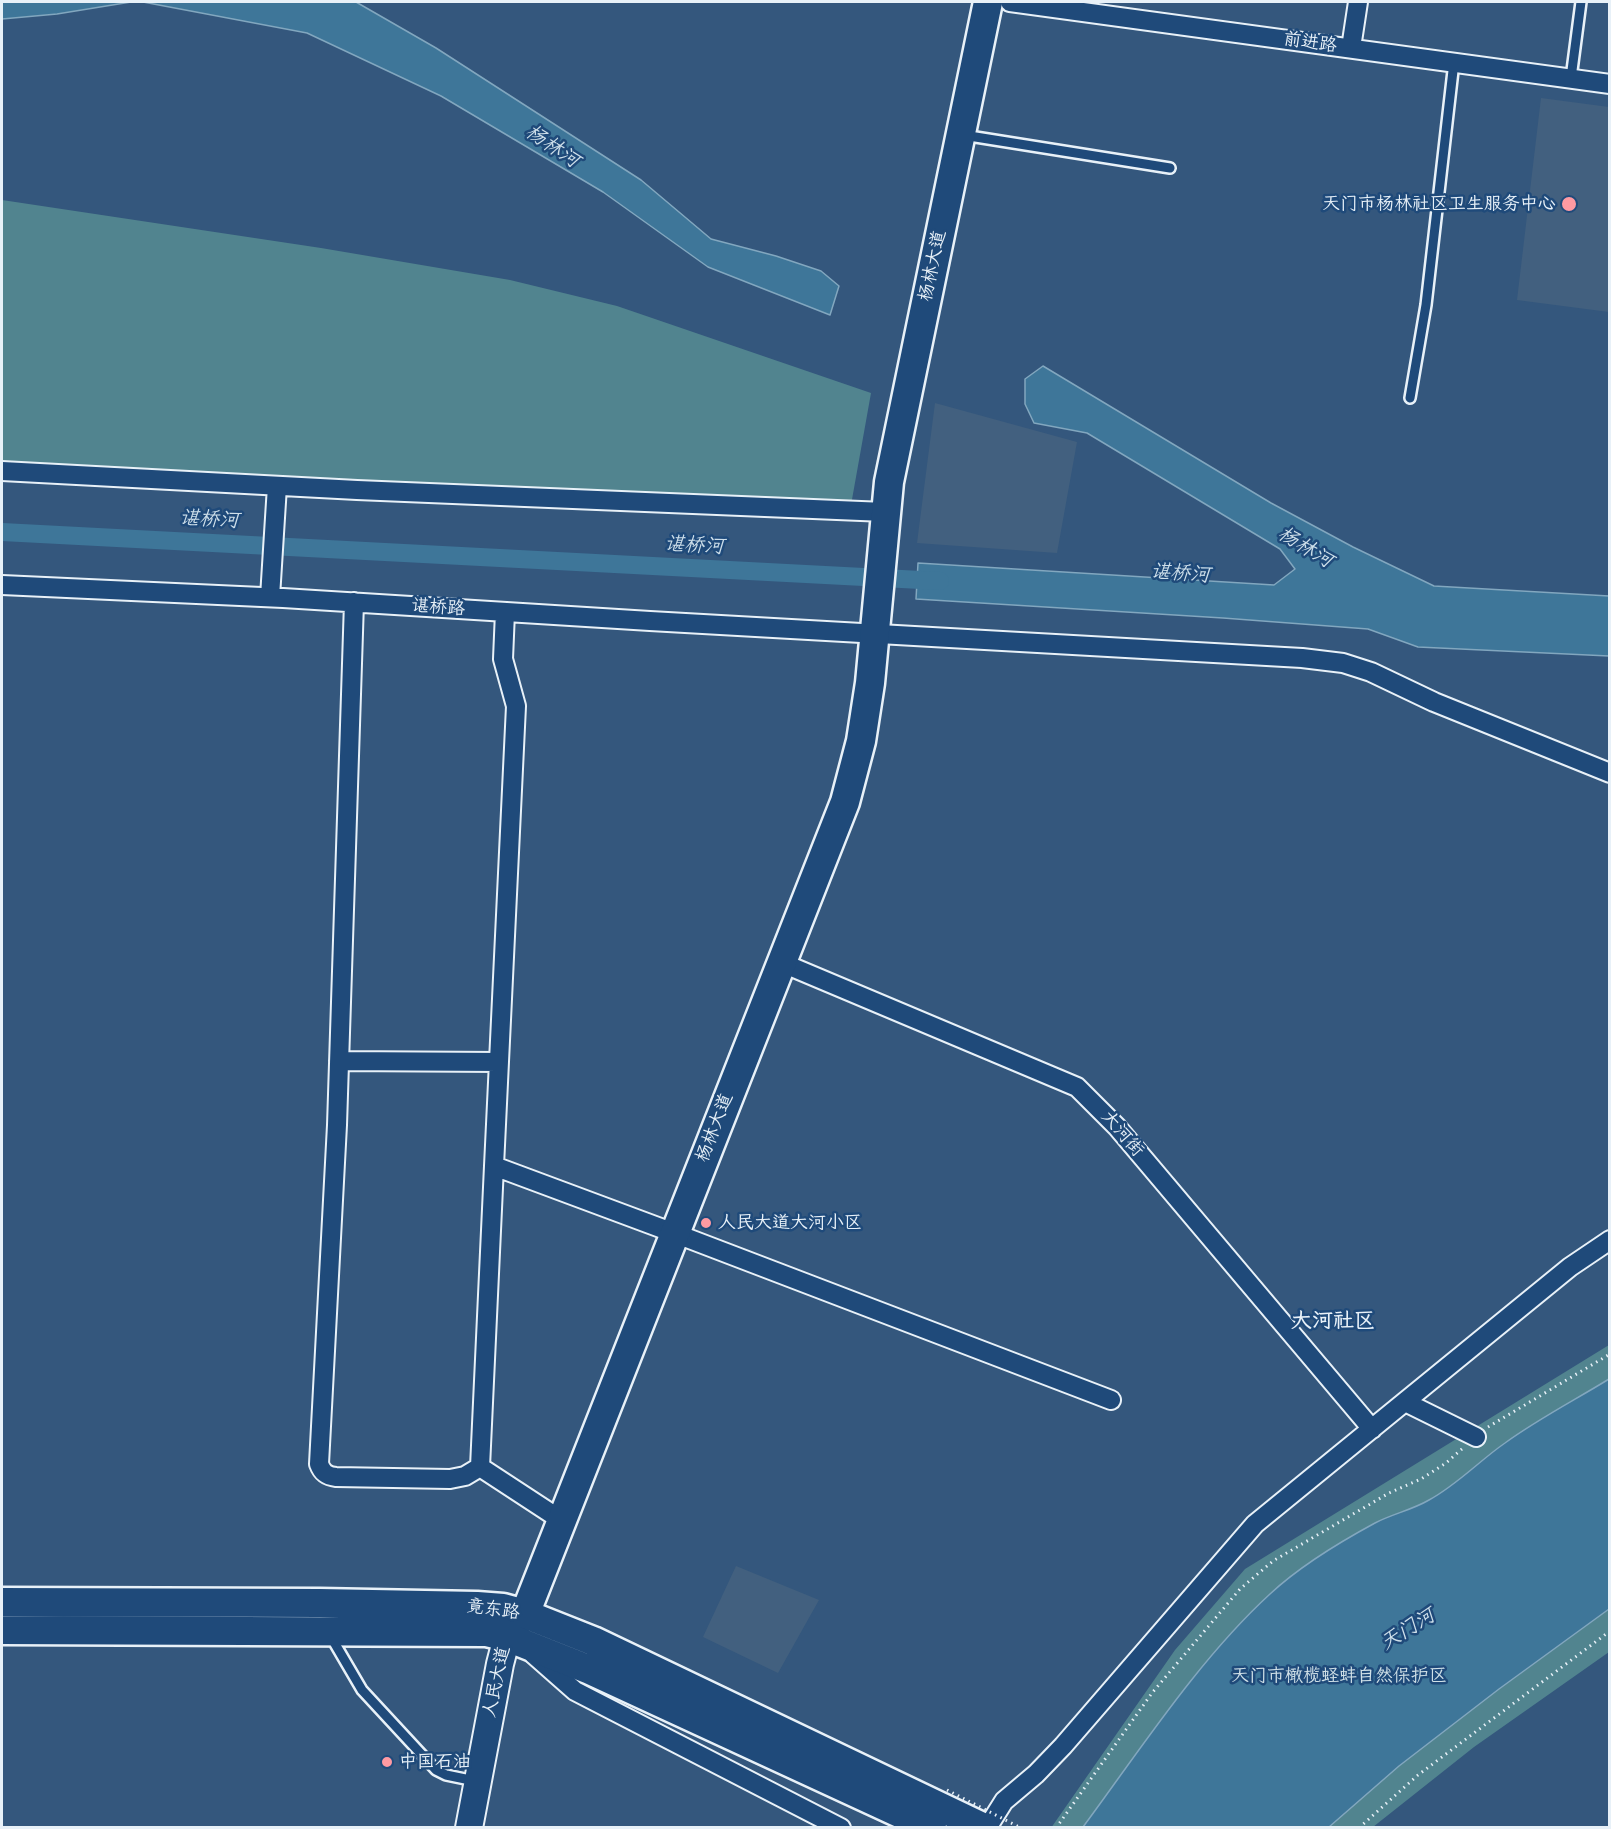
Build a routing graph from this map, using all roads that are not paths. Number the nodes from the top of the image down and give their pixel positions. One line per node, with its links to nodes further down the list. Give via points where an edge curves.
1 (988, 2): 9 (main road, 杨林大道)
2 (1010, 2): 5 (street, 前进路)
3 (1358, 2): 5 (street)
4 (1581, 2): 7 (lane)
5 (1351, 48): 6 (street, 前进路)
6 (1454, 62): 7 (street, 前进路); 11 (lane, via 1426,305)
7 (1571, 78): 8 (street, 前进路)
8 (1610, 84)
9 (960, 135): 10 (lane); 14 (main road, 杨林大道, via 896,441)
10 (1170, 168)
11 (1410, 398)
12 (2, 471): 13 (street)
13 (277, 486): 14 (street); 16 (street)
14 (884, 522): 19 (main road, 杨林大道)
15 (2, 585): 16 (street, 谌桥路)
16 (270, 597): 17 (street, 谌桥路)
17 (354, 602): 18 (street, 谌桥路); 22 (street)
18 (505, 612): 19 (street, 谌桥路); 23 (street, via 503,659 516,705)
19 (875, 633): 20 (street, 谌桥路, via 1342,663); 21 (main road, 杨林大道, via 861,741 845,802)
20 (1610, 773)
21 (780, 963): 25 (main road, 杨林大道); 29 (street, 大河街, via 1077,1088 1117,1127)
22 (339, 1061): 23 (street); 31 (street, via 319,1464 330,1477 450,1479)
23 (499, 1062): 24 (street)
24 (494, 1166): 25 (street); 31 (street)
25 (674, 1233): 27 (street); 32 (main road, 杨林大道)
26 (1610, 1240): 28 (street)
27 (1111, 1400)
28 (1405, 1402): 29 (street); 30 (street)
29 (1372, 1429): 43 (street, via 1255,1524 1063,1746 1004,1801)
30 (1476, 1437)
31 (480, 1467): 32 (street)
32 (561, 1520): 34 (main road, 杨林大道)
33 (2, 1602): 34 (main road, 竟东路, via 477,1605)
34 (525, 1614): 37 (main road, 人民大道); 39 (main road, 竟东路, via 593,1641)
35 (2, 1630): 36 (main road, 竟东路)
36 (327, 1630): 37 (main road, 竟东路, via 467,1631); 38 (lane, via 362,1690 436,1770)
37 (513, 1639): 38 (main road, 人民大道, via 492,1697); 39 (main road, 竟东路); 41 (main road, 人民大道); 42 (street, via 575,1691)
38 (477, 1781): 40 (main road, 人民大道)
39 (940, 1808): 43 (main road)
40 (469, 1827)
41 (484, 1827)
42 (841, 1827)
43 (986, 1827)

